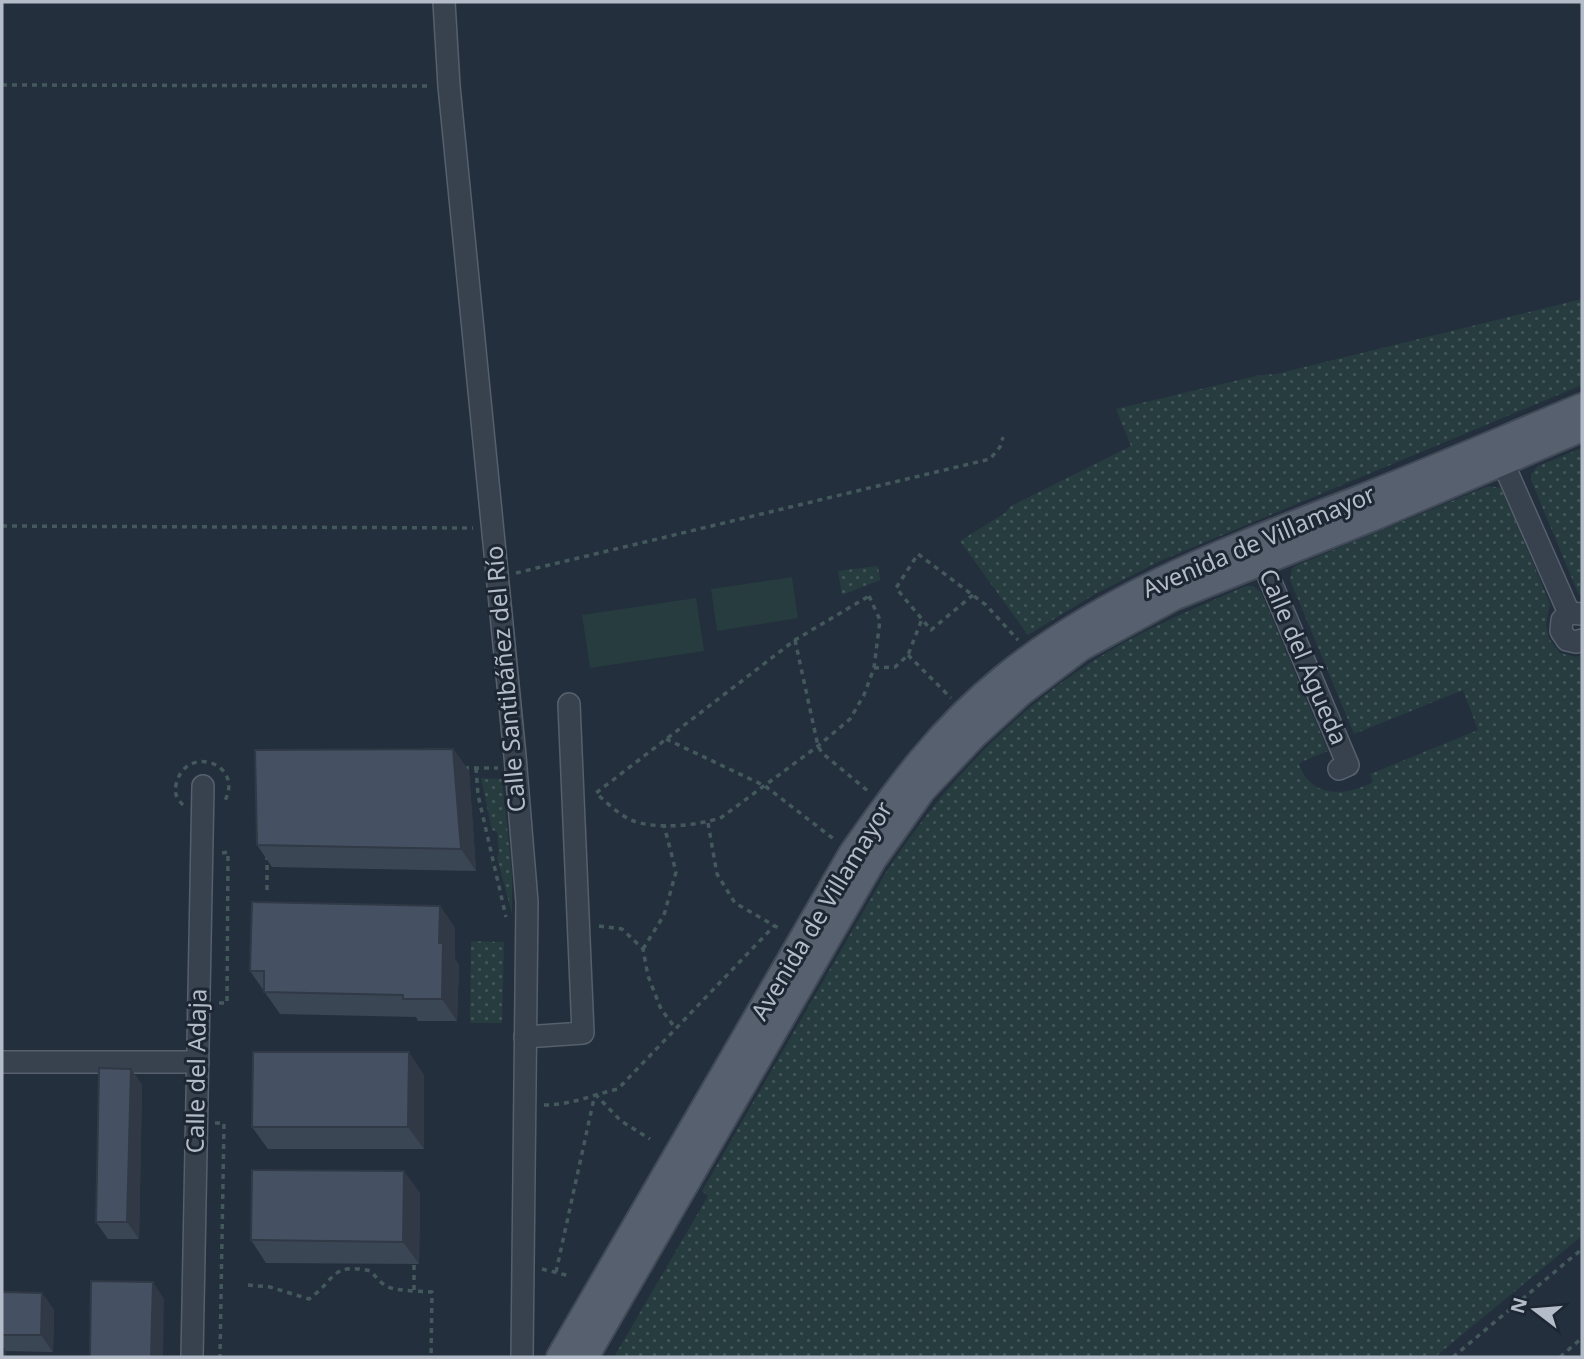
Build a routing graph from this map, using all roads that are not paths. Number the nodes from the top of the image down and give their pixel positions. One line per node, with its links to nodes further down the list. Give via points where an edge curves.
1 (444, 2): 11 (street, Calle Santibáñez del Río, via 527,902)
2 (1582, 407): 4 (main road, Avenida de Villamayor)
3 (1582, 428): 4 (main road, Avenida de Villamayor)
4 (1499, 452): 5 (main road, Avenida de Villamayor, via 1371,517); 6 (street)
5 (1258, 550): 9 (street, Calle del Águeda, via 1348,765); 16 (main road, Avenida de Villamayor, via 1130,597 1064,634 962,716 903,781 852,854); 17 (main road, Avenida de Villamayor, via 1081,647 1021,692 922,790 873,859)
6 (1576, 614): 7 (street, via 1562,621 1561,631 1567,640)
7 (1582, 640)
8 (569, 704): 11 (street, via 583,1033)
9 (1339, 769)
10 (203, 786): 13 (street, Calle del Adaja)
11 (525, 1037): 15 (street, Calle Santibáñez del Río)
12 (2, 1062): 13 (street)
13 (198, 1062): 14 (street, Calle del Adaja)
14 (192, 1357)
15 (522, 1357)
16 (560, 1357)
17 (585, 1357)

